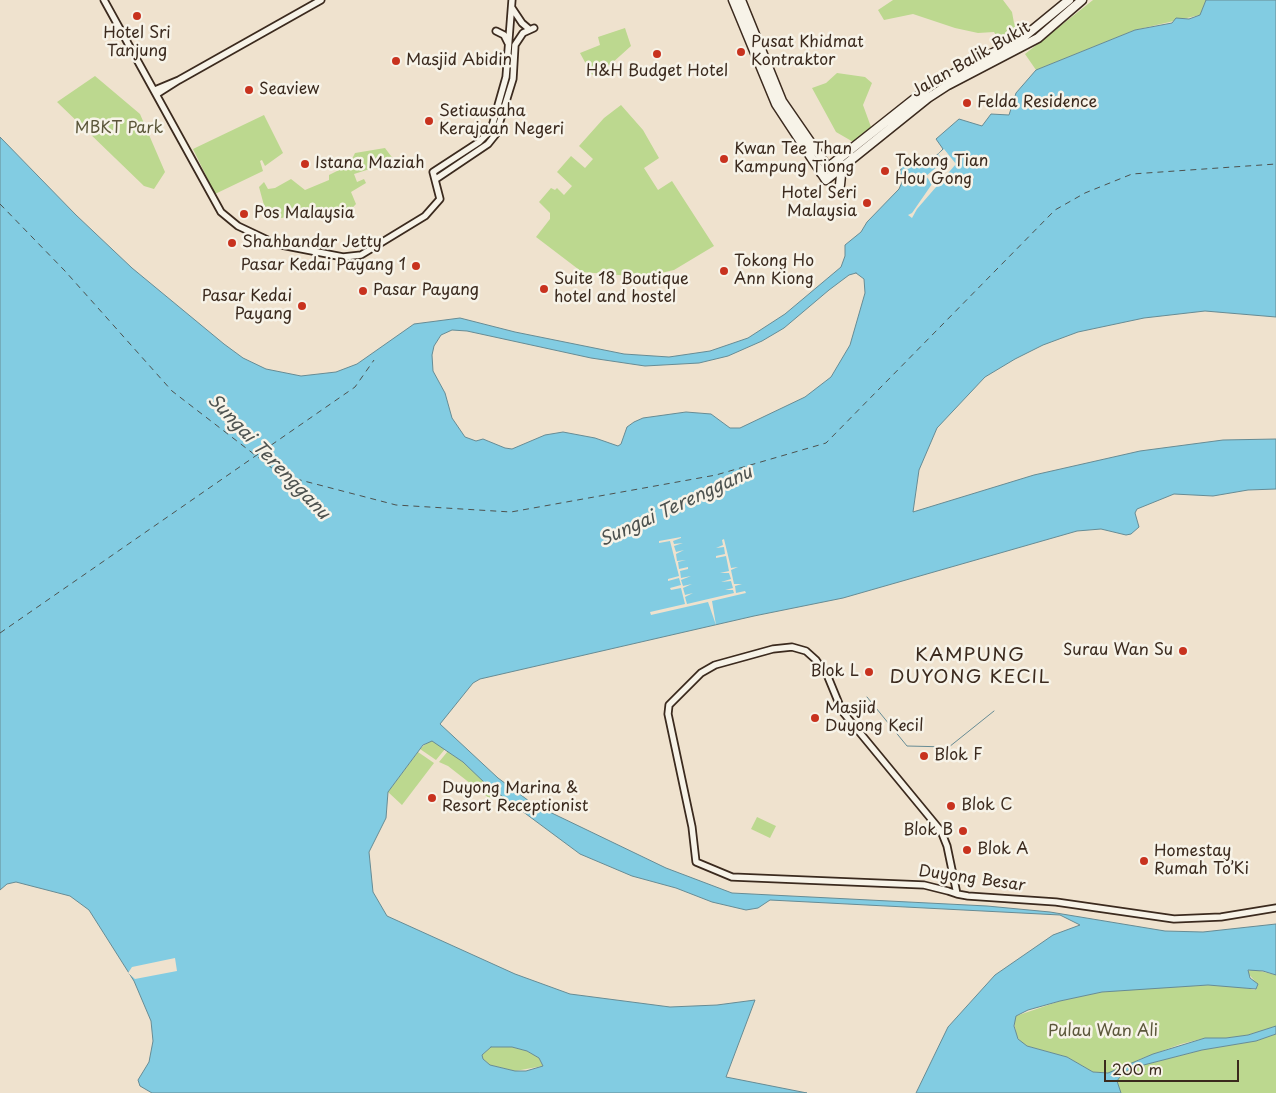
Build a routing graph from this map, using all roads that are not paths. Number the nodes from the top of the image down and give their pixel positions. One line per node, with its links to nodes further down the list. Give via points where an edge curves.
1 (104, 0): 11 (street)
2 (321, 0): 11 (street)
3 (512, 0): 8 (street)
4 (733, 0): 14 (main road, via 776,104)
5 (741, 0): 12 (main road, via 782,101)
6 (1068, 0): 13 (main road, Jalan Balik Bukit, via 1025,36 932,85)
7 (1082, 0): 13 (main road, Jalan Balik Bukit, via 1038,38 953,82)
8 (512, 8): 10 (street, via 509,29); 10 (street, via 522,23 532,28)
9 (496, 30): 10 (street)
10 (512, 45): 15 (street, via 513,79 496,134 488,144); 15 (street, via 492,130 433,172)
11 (156, 92): 15 (street, via 225,217 257,237 276,244 339,257 362,254 425,216 440,199)
12 (819, 156): 13 (main road); 14 (main road)
13 (843, 161): 14 (main road, Jalan Balik Bukit); 16 (main road)
14 (827, 174)
15 (436, 179)
16 (840, 185)
17 (957, 894): 17 (street, Duyong Besar, via 924,885 732,877 696,862 692,827 668,714 669,705 701,673 715,665 763,650 792,647 806,651 816,660 833,687 842,711 941,831); 18 (street, Duyong Besar, via 1056,902 1174,919 1222,918)
18 (1276, 908)

